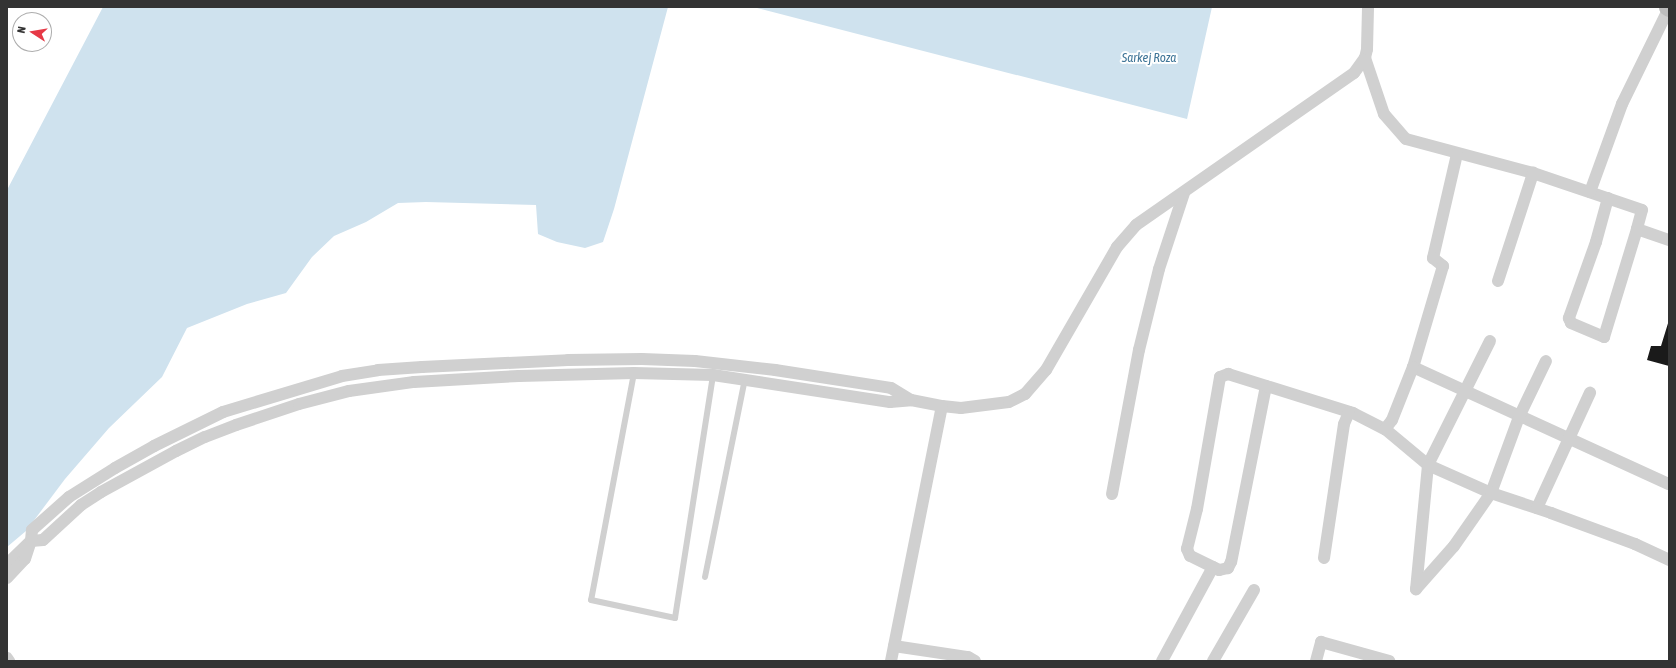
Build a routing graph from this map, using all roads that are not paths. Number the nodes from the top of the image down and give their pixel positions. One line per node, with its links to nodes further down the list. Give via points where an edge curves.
1 (1368, 7): 3 (street)
2 (1668, 8): 6 (street, via 1622,104)
3 (1365, 58): 4 (street, via 1384,114 1406,139); 7 (street, via 1345,80)
4 (1457, 154): 5 (street); 17 (street, via 1433,258 1443,266)
5 (1532, 173): 6 (street); 11 (street)
6 (1590, 192): 8 (street)
7 (1184, 193): 33 (street, via 1136,224 1120,242 1058,351 1026,394 1009,402 986,406); 43 (street, via 1158,269 1139,350)
8 (1608, 198): 9 (street, via 1642,210); 9 (street, via 1596,242 1569,318 1571,323 1604,337)
9 (1637, 229): 10 (street)
10 (1669, 240)
11 (1498, 281)
12 (1490, 341): 29 (street)
13 (568, 360): 15 (street, via 642,358); 16 (street); 20 (street)
14 (1546, 361): 35 (street)
15 (715, 362): 21 (lane); 22 (street)
16 (414, 367): 18 (street); 24 (street)
17 (1413, 367): 29 (street); 36 (street, via 1392,420)
18 (364, 372): 25 (street); 27 (street)
19 (634, 373): 20 (street); 21 (street); 21 (lane, via 591,600 675,618)
20 (568, 374): 24 (street)
21 (713, 375): 23 (street)
22 (824, 378): 28 (street); 31 (street, via 891,388)
23 (745, 379): 28 (street); 50 (lane)
24 (414, 382): 27 (street)
25 (309, 385): 32 (street); 39 (street, via 223,412)
26 (1266, 386): 34 (street); 49 (street, via 1231,562 1228,568 1219,570); 49 (street, via 1228,374 1220,376 1197,509 1187,549 1190,556)
27 (365, 389): 32 (street)
28 (822, 391): 31 (street, via 890,402)
29 (1465, 392): 35 (street); 38 (street)
30 (1590, 393): 37 (street)
31 (911, 400): 33 (street)
32 (313, 401): 40 (street, via 219,431)
33 (942, 406): 53 (street)
34 (1349, 412): 36 (street); 46 (street, via 1344,424)
35 (1519, 417): 37 (street); 42 (street)
36 (1385, 429): 38 (street)
37 (1569, 440): 41 (street); 44 (street)
38 (1428, 465): 42 (street); 42 (street, via 1416,589 1454,546)
39 (115, 468): 40 (street); 45 (street, via 70,497 37,525 32,530)
40 (121, 480): 45 (street, via 81,505 42,540)
41 (1669, 484)
42 (1491, 493): 44 (street)
43 (1112, 494)
44 (1537, 508): 47 (street, via 1635,544)
45 (31, 542): 48 (street); 51 (street, via 25,558)
46 (1324, 558)
47 (1669, 560)
48 (7, 564)
49 (1213, 567): 59 (street)
50 (705, 577)
51 (7, 578)
52 (1254, 590): 60 (street)
53 (894, 646): 57 (street); 58 (street, via 968,657)
54 (7, 658): 56 (street)
55 (1374, 659): 61 (street, via 1321,642); 62 (street)
56 (9, 661)
57 (891, 661)
58 (975, 661)
59 (1162, 661)
60 (1213, 661)
61 (1316, 661)
62 (1389, 661)

